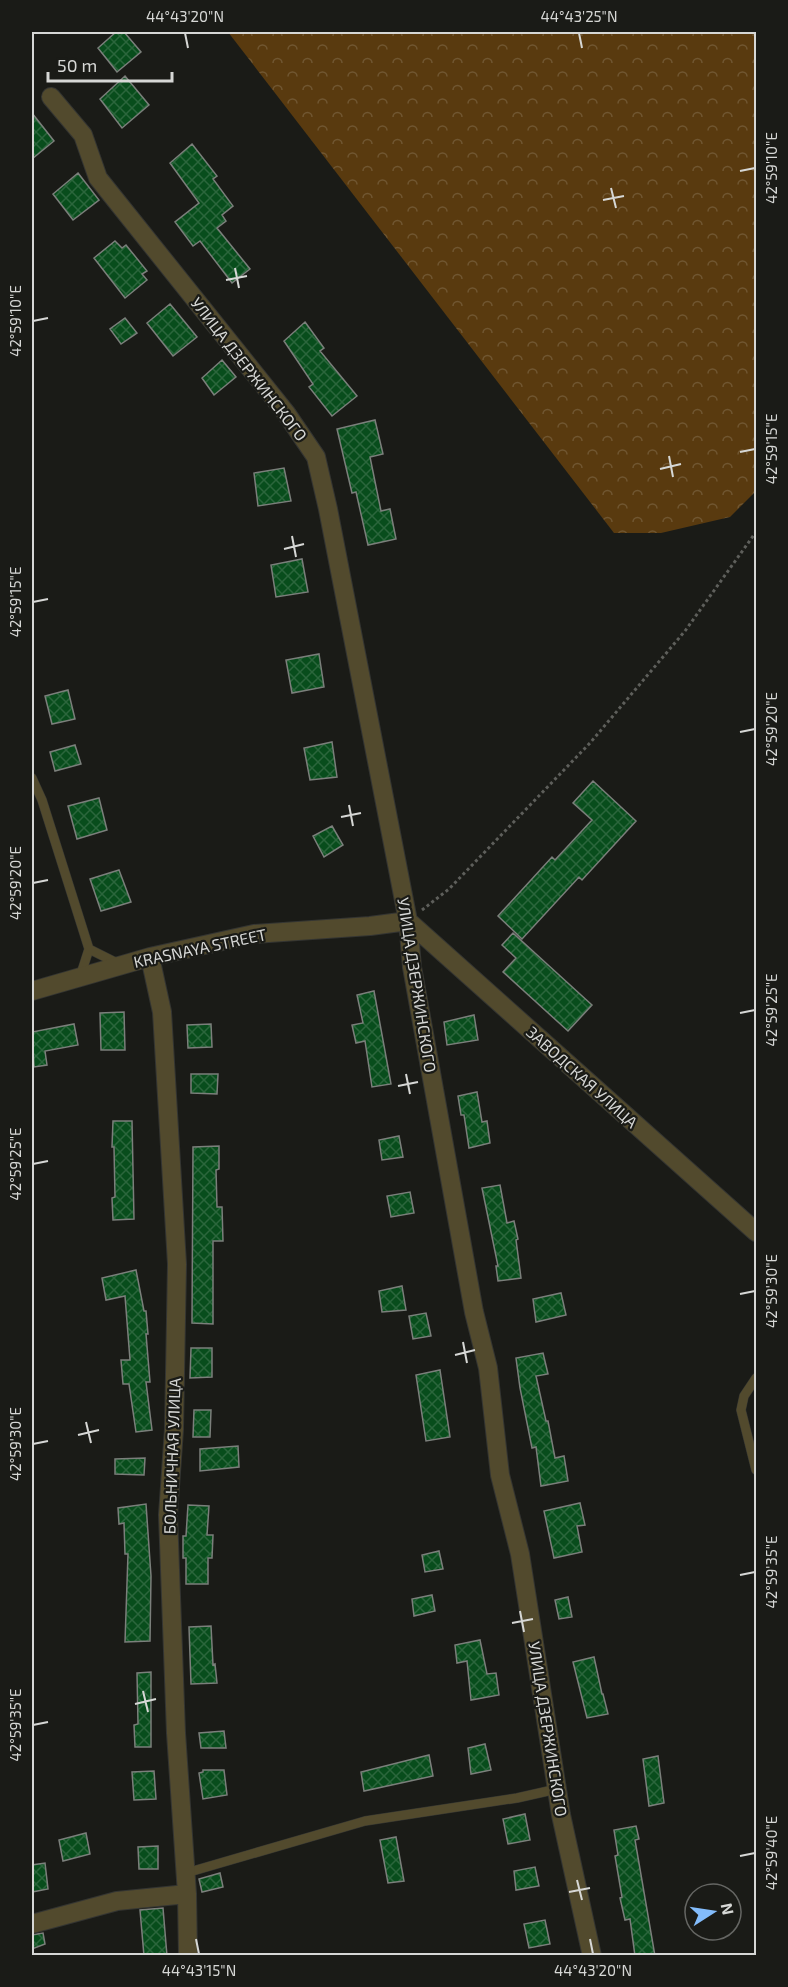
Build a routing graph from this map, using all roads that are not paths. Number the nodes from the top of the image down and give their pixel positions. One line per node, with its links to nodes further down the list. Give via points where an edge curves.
1 (51, 97): 3 (street, УЛИЦА ДЗЕРЖИНСКОГО, via 83,135 98,178 286,412 316,458)
2 (32, 778): 4 (lane)
3 (408, 921): 5 (street, KRASNAYA STREET, via 254,934); 9 (street, ЗАВОДСКАЯ УЛИЦА); 12 (street, УЛИЦА ДЗЕРЖИНСКОГО, via 412,967 474,1312 488,1368 500,1475 520,1554)
4 (89, 949): 6 (lane); 7 (lane)
5 (150, 957): 6 (street, KRASNAYA STREET); 13 (street, БОЛЬНИЧНАЯ УЛИЦА, via 162,1012 177,1264 168,1515)
6 (122, 965): 7 (street, KRASNAYA STREET)
7 (80, 977): 8 (street, KRASNAYA STREET)
8 (32, 991)
9 (756, 1232)
10 (756, 1378): 11 (lane, via 744,1396 741,1410)
11 (756, 1470)
12 (557, 1789): 13 (lane, via 365,1821); 17 (street, УЛИЦА ДЗЕРЖИНСКОГО)
13 (186, 1874): 14 (street, БОЛЬНИЧНАЯ УЛИЦА)
14 (187, 1894): 15 (street, via 117,1901); 16 (street, БОЛЬНИЧНАЯ УЛИЦА)
15 (32, 1924)
16 (188, 1956)
17 (592, 1956)

